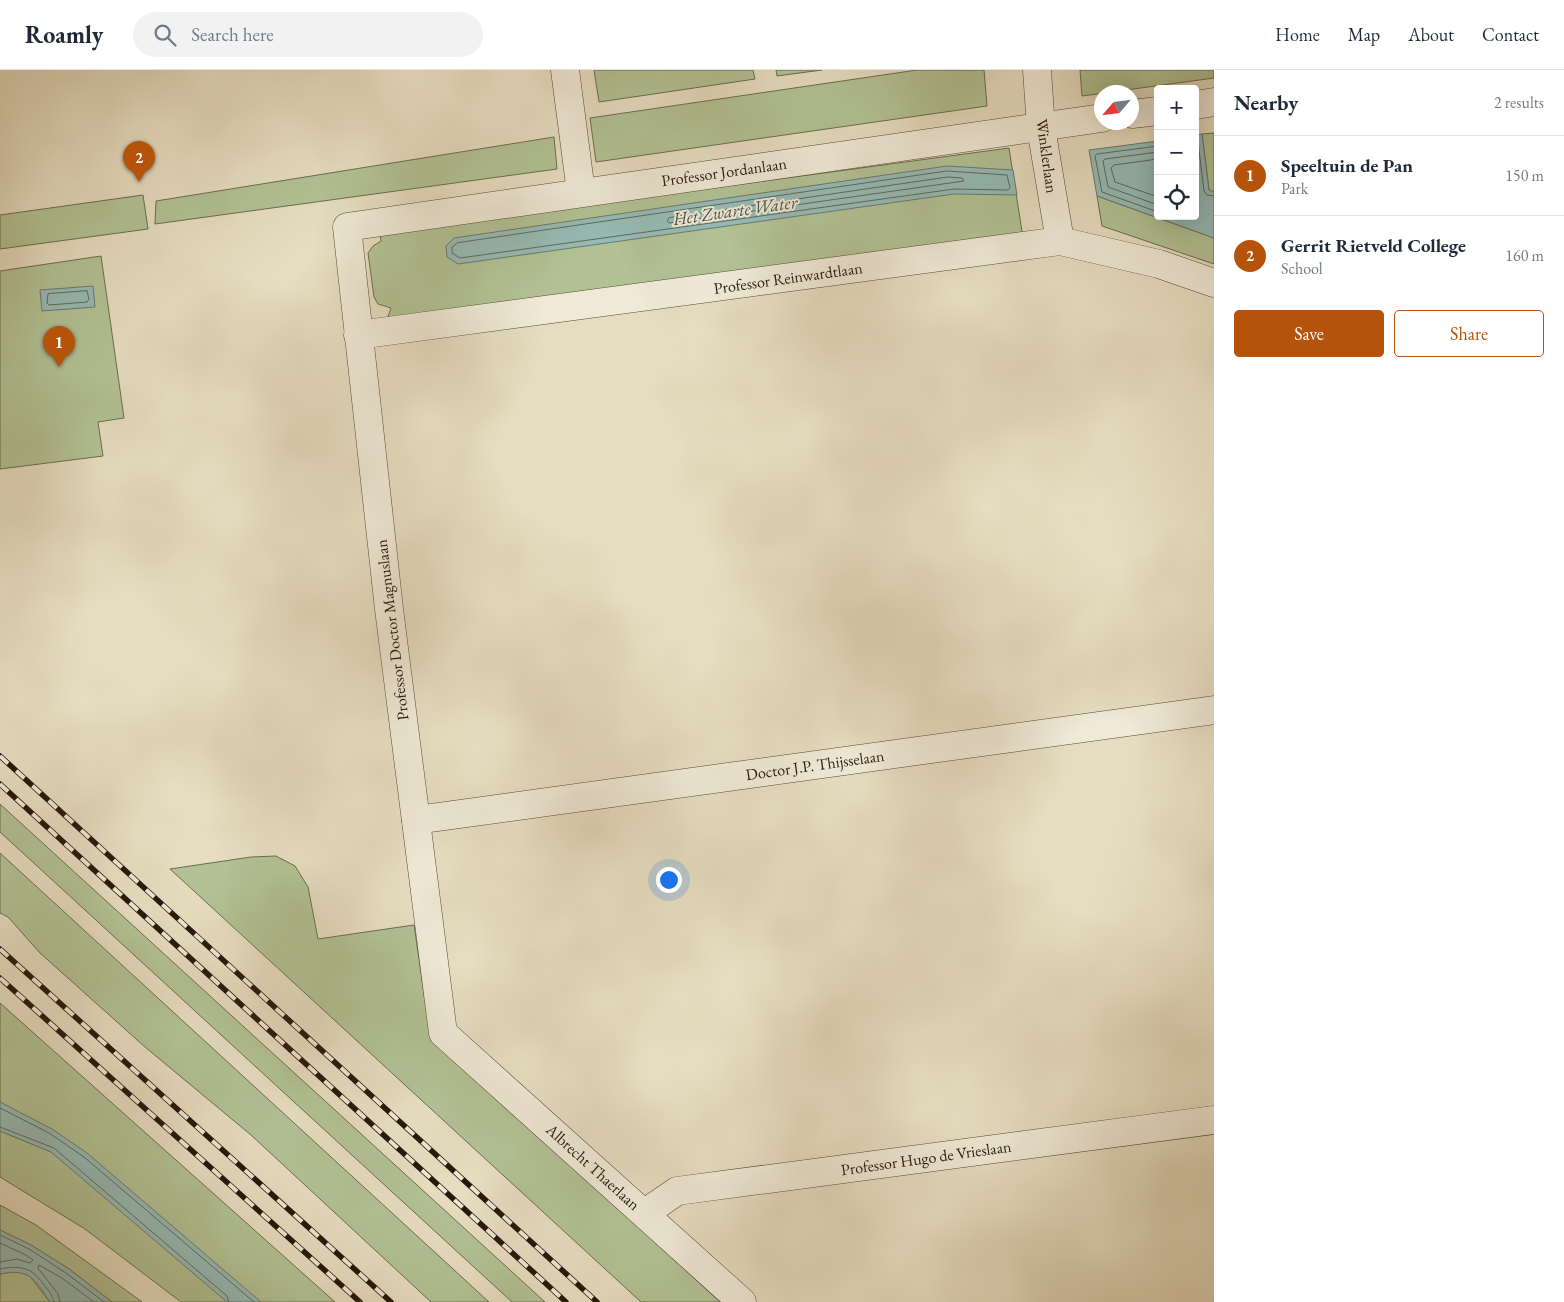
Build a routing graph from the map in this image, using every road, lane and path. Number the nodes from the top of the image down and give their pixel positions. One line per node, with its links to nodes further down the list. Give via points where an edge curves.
1 (565, 70): 9 (street)
2 (1037, 70): 8 (street, Winklerlaan)
3 (1214, 102): 4 (street)
4 (1199, 104)
5 (1154, 111): 6 (street)
6 (1139, 113)
7 (1094, 119): 8 (street, Professor Jordanlaan)
8 (1041, 128): 9 (street, Professor Jordanlaan); 11 (street, Winklerlaan)
9 (581, 192): 10 (street, Professor Jordanlaan)
10 (347, 228): 13 (street, Professor Doctor Magnuslaan)
11 (1060, 241): 12 (street, Professor Reinwardtlaan, via 1159,264); 13 (street, Professor Reinwardtlaan)
12 (1214, 283)
13 (358, 335): 15 (street, Professor Doctor Magnuslaan)
14 (1214, 710): 15 (street, Doctor J.P. Thijsselaan)
15 (416, 820): 16 (street, Professor Doctor Magnuslaan)
16 (443, 1032): 18 (street, Albrecht Thaerlaan)
17 (1214, 1120): 18 (street, Professor Hugo de Vrieslaan, via 677,1191)
18 (645, 1213): 19 (street, Albrecht Thaerlaan)
19 (742, 1302)

